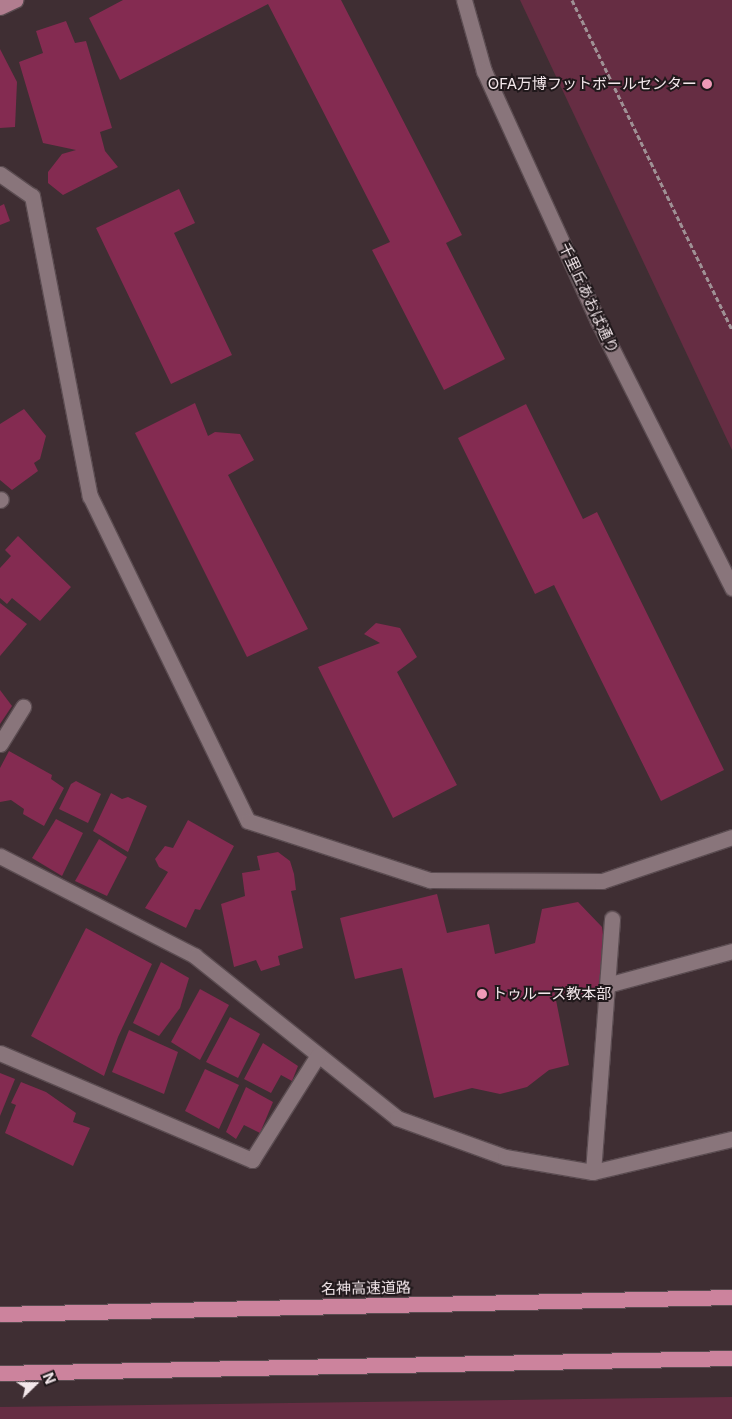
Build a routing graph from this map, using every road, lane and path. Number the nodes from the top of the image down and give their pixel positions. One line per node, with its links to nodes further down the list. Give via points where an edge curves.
1 (15, 0): 4 (main road)
2 (464, 0): 7 (street, 千里丘あおば通り, via 484,71 586,294)
3 (572, 0): 6 (path)
4 (0, 7)
5 (0, 174): 10 (street, via 32,196 90,496 248,821 430,880 602,881)
6 (732, 329)
7 (732, 588)
8 (22, 707): 9 (street)
9 (0, 744)
10 (732, 837)
11 (0, 856): 16 (street, via 195,956)
12 (612, 919): 14 (street)
13 (732, 951): 14 (street)
14 (607, 985): 18 (street)
15 (0, 1053): 16 (street, via 252,1160)
16 (318, 1055): 18 (street, via 397,1118 505,1157)
17 (732, 1139): 18 (street)
18 (593, 1172)
19 (732, 1297): 20 (highway, 名神高速道路)
20 (0, 1314)
21 (732, 1358): 22 (highway)
22 (0, 1373)

